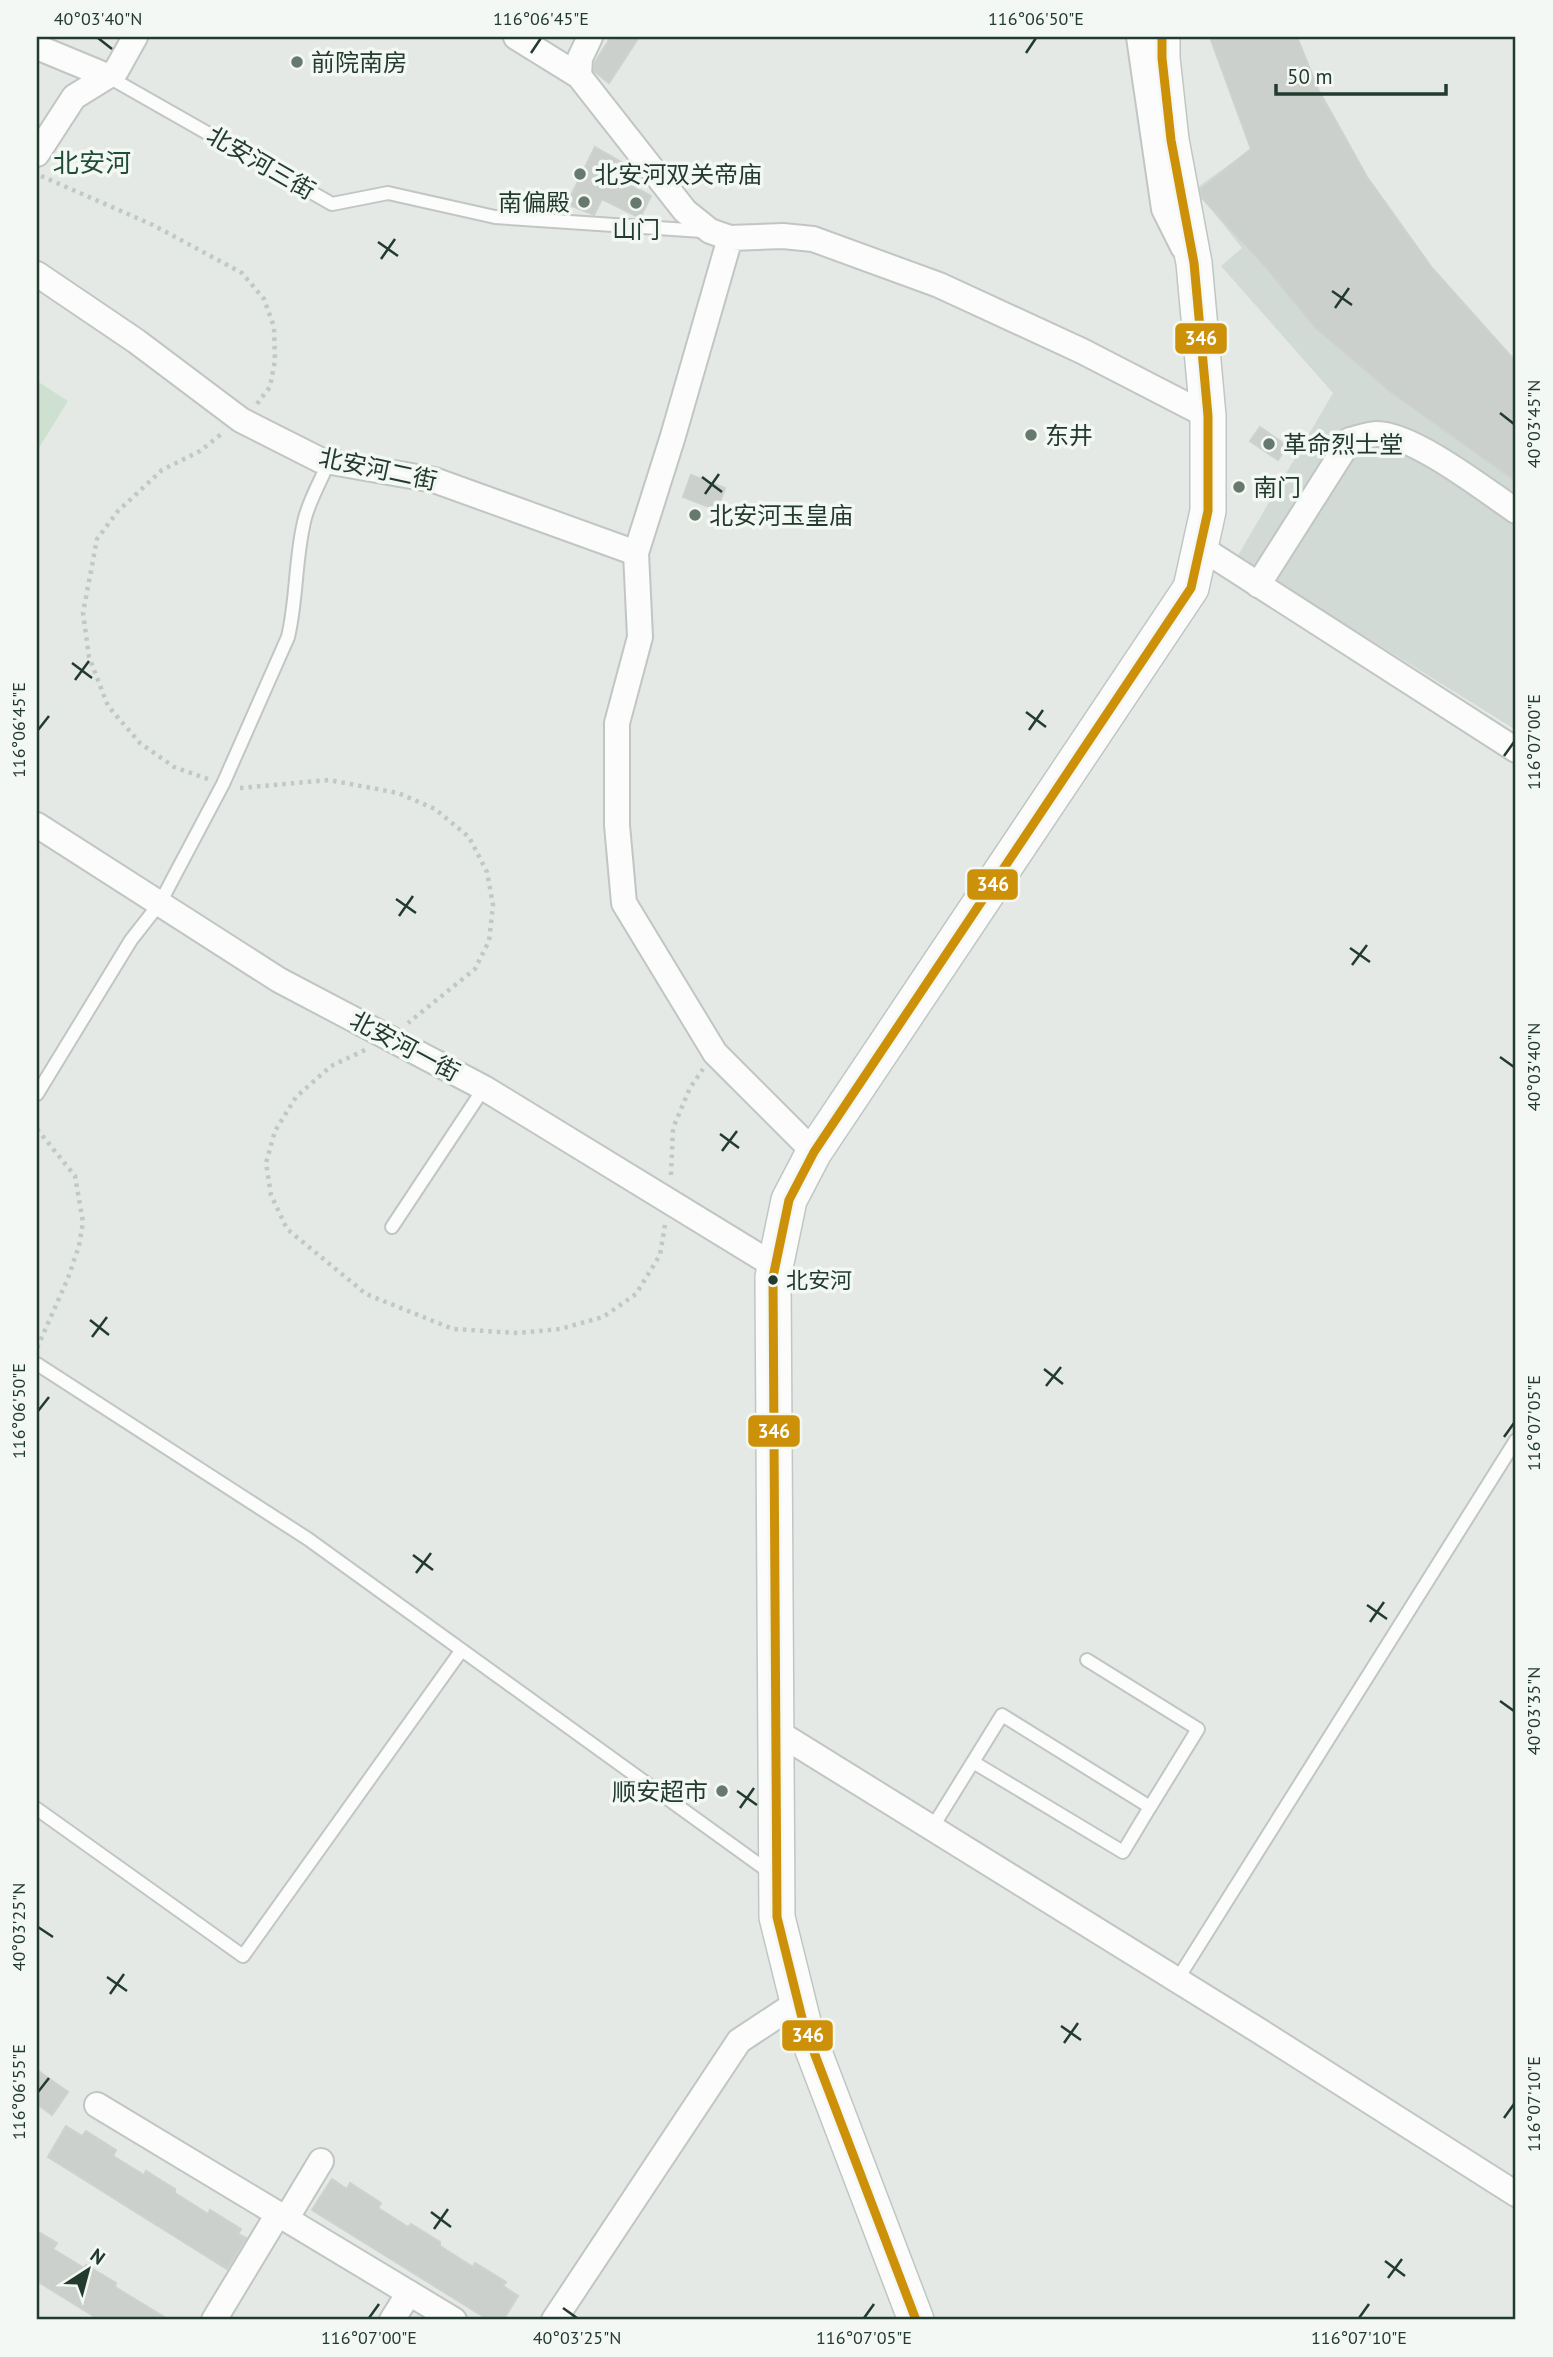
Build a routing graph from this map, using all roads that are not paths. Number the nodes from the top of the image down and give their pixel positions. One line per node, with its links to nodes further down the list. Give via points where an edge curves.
1 (135, 37): 7 (street, via 116,71)
2 (516, 37): 8 (street)
3 (590, 37): 8 (street, via 580,58)
4 (1139, 37): 11 (street, via 1164,209)
5 (1162, 37): 11 (main road, via 1171,140)
6 (37, 47): 7 (street, 北安河三街)
7 (107, 76): 9 (street, via 74,97); 10 (lane, 北安河三街, via 332,204 388,193 495,217)
8 (579, 76): 10 (street, via 685,211)
9 (37, 154)
10 (720, 234): 13 (street, via 813,239 939,285); 17 (street, via 673,436)
11 (1194, 263): 13 (main road)
12 (37, 275): 14 (street, 北安河二街, via 136,341 241,420)
13 (1208, 415): 16 (main road, via 1208,511)
14 (329, 461): 17 (street, 北安河二街, via 434,480); 21 (lane, via 304,519 288,636 223,784)
15 (1516, 511): 18 (street, via 1402,440 1377,434 1350,440)
16 (1200, 548): 18 (street); 24 (main road, via 1191,588)
17 (636, 553): 24 (street, via 640,637 617,723 617,825 624,904 715,1053)
18 (1258, 585): 19 (street)
19 (1516, 750)
20 (37, 825): 21 (street, 北安河一街)
21 (160, 903): 22 (street, 北安河一街, via 279,980); 23 (lane, via 131,940)
22 (484, 1088): 25 (lane); 26 (street, 北安河一街)
23 (37, 1094)
24 (814, 1152): 26 (main road, via 789,1200)
25 (392, 1227)
26 (775, 1266): 31 (main road)
27 (37, 1364): 29 (lane, via 308,1539)
28 (1516, 1440): 37 (lane)
29 (461, 1651): 34 (lane, via 243,1956); 36 (lane)
30 (1087, 1660): 33 (lane, via 1198,1729)
31 (774, 1730): 35 (street); 36 (main road)
32 (973, 1762): 33 (lane, via 1123,1852); 33 (lane, via 1002,1715); 35 (lane)
33 (1150, 1807)
34 (37, 1809)
35 (932, 1828): 37 (street)
36 (776, 1877): 38 (main road, via 777,1917)
37 (1177, 1980): 41 (street)
38 (798, 2002): 47 (street, via 739,2041); 48 (main road)
39 (97, 2105): 42 (street)
40 (321, 2161): 42 (street)
41 (1516, 2194)
42 (282, 2216): 43 (street); 44 (street)
43 (409, 2293): 45 (street); 46 (street)
44 (214, 2320)
45 (392, 2320)
46 (454, 2320)
47 (554, 2320)
48 (916, 2320)

